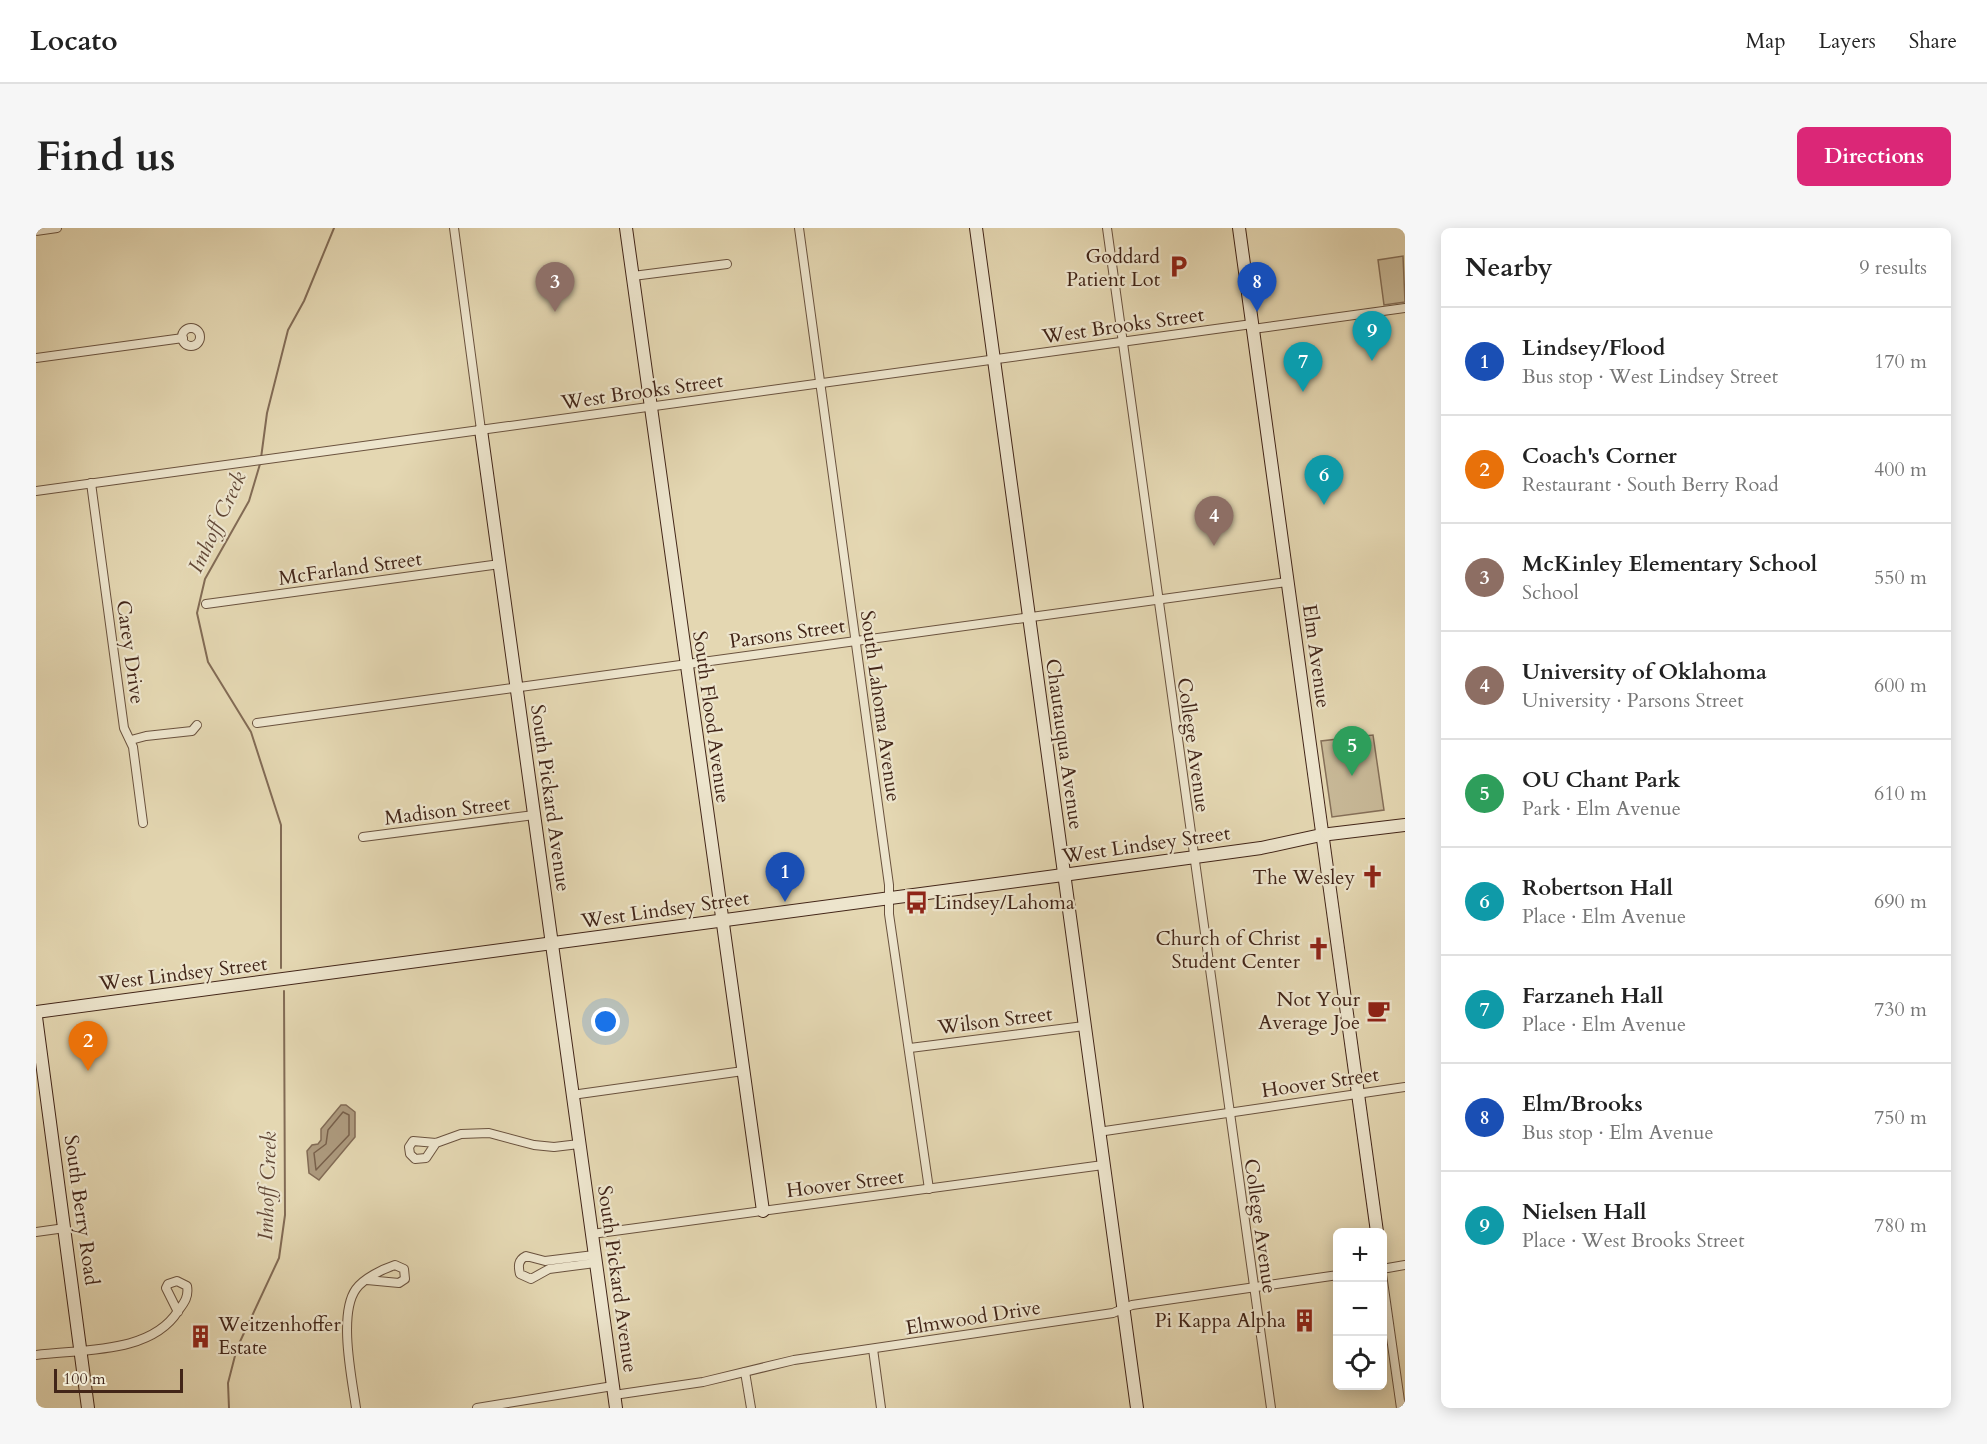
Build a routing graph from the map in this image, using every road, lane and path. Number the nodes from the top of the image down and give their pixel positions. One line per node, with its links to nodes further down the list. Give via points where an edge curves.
1 (57, 228): 8 (street)
2 (454, 228): 19 (street, South Pickard Avenue)
3 (626, 228): 10 (street, South Flood Avenue)
4 (799, 228): 17 (street, South Lahoma Avenue)
5 (976, 228): 16 (street, Chautauqua Avenue)
6 (1107, 228): 14 (street, College Avenue)
7 (1239, 228): 12 (street, Elm Avenue)
8 (36, 231)
9 (727, 264): 10 (street)
10 (633, 276): 18 (street, South Flood Avenue)
11 (1405, 308): 12 (street, West Brooks Street)
12 (1253, 326): 14 (street, West Brooks Street); 23 (street, Elm Avenue)
13 (183, 338): 15 (street)
14 (1122, 342): 16 (street, West Brooks Street); 24 (street, College Avenue)
15 (36, 358)
16 (993, 360): 17 (street, West Brooks Street); 26 (street, Chautauqua Avenue)
17 (820, 383): 18 (street, West Brooks Street); 27 (street, South Lahoma Avenue)
18 (651, 407): 19 (street, West Brooks Street); 28 (street, South Flood Avenue)
19 (482, 430): 20 (street, West Brooks Street); 22 (street, South Pickard Avenue)
20 (92, 483): 21 (street, West Brooks Street); 32 (street, Carey Drive, via 124,728)
21 (36, 491)
22 (500, 564): 25 (street, McFarland Street); 29 (street, South Pickard Avenue)
23 (1287, 582): 24 (street, Parsons Street); 36 (street, Elm Avenue)
24 (1157, 599): 26 (street, Parsons Street); 38 (street, College Avenue)
25 (206, 604)
26 (1028, 617): 27 (street, Parsons Street); 39 (street, Chautauqua Avenue)
27 (855, 640): 28 (street, Parsons Street); 40 (street, South Lahoma Avenue)
28 (686, 664): 29 (street, Parsons Street); 41 (street, South Flood Avenue)
29 (516, 686): 30 (street, Parsons Street); 33 (street, South Pickard Avenue)
30 (257, 723)
31 (197, 725): 32 (street, via 192,731)
32 (131, 741): 34 (street, Carey Drive)
33 (534, 815): 37 (street, Madison Street); 42 (street, South Pickard Avenue)
34 (144, 823)
35 (1405, 825): 36 (street, West Lindsey Street)
36 (1321, 835): 38 (street, West Lindsey Street); 49 (street, Elm Avenue)
37 (363, 837)
38 (1192, 857): 39 (street, West Lindsey Street); 51 (street, College Avenue)
39 (1063, 875): 40 (street, West Lindsey Street); 45 (street, Chautauqua Avenue)
40 (889, 898): 41 (street, West Lindsey Street); 46 (street, South Lahoma Avenue)
41 (722, 921): 42 (street, West Lindsey Street); 47 (street, South Flood Avenue)
42 (552, 944): 43 (street, West Lindsey Street); 50 (street, South Pickard Avenue)
43 (36, 1012)
44 (36, 1017): 58 (street, South Berry Road)
45 (1084, 1026): 46 (street, Wilson Street); 52 (street, Chautauqua Avenue)
46 (909, 1048): 56 (street, South Lahoma Avenue)
47 (743, 1071): 50 (street); 57 (street, South Flood Avenue)
48 (1405, 1088): 49 (street, Hoover Street)
49 (1358, 1093): 51 (street, Hoover Street); 59 (street, Elm Avenue)
50 (572, 1095): 54 (street, South Pickard Avenue)
51 (1228, 1112): 52 (street, Hoover Street); 68 (street, College Avenue)
52 (1098, 1132): 55 (street, Chautauqua Avenue)
53 (436, 1143): 54 (street, via 461,1134 489,1133 534,1145)
54 (579, 1144): 61 (street, South Pickard Avenue)
55 (1103, 1165): 56 (street, Hoover Street); 69 (street, Chautauqua Avenue)
56 (929, 1189): 57 (street, Hoover Street)
57 (763, 1210): 61 (street, Hoover Street)
58 (65, 1228): 60 (street); 71 (street, South Berry Road)
59 (1376, 1228)
60 (36, 1232)
61 (592, 1234): 62 (street, South Pickard Avenue)
62 (595, 1259): 62 (street, via 545,1262 526,1256 518,1267 520,1274 531,1279 549,1269); 75 (street, South Pickard Avenue)
63 (1404, 1265): 64 (street)
64 (1387, 1268)
65 (1333, 1276): 68 (street, Elmwood Drive)
66 (367, 1280): 77 (street, via 356,1289 349,1316 349,1360)
67 (1384, 1282): 83 (street)
68 (1254, 1286): 69 (street, Elmwood Drive); 82 (street, College Avenue)
69 (1123, 1308): 72 (street, Elmwood Drive, via 1113,1313); 81 (street, Chautauqua Avenue)
70 (178, 1312): 71 (street, via 170,1324 152,1337 123,1345)
71 (81, 1349): 73 (street); 76 (street, South Berry Road)
72 (873, 1349): 74 (street, Elmwood Drive, via 794,1360); 80 (street)
73 (36, 1355)
74 (745, 1372): 75 (street, Elmwood Drive); 79 (street)
75 (615, 1397): 78 (street, Elmwood Drive)
76 (88, 1408)
77 (356, 1408)
78 (477, 1408)
79 (751, 1408)
80 (881, 1408)
81 (1137, 1408)
82 (1270, 1408)
83 (1401, 1408)

